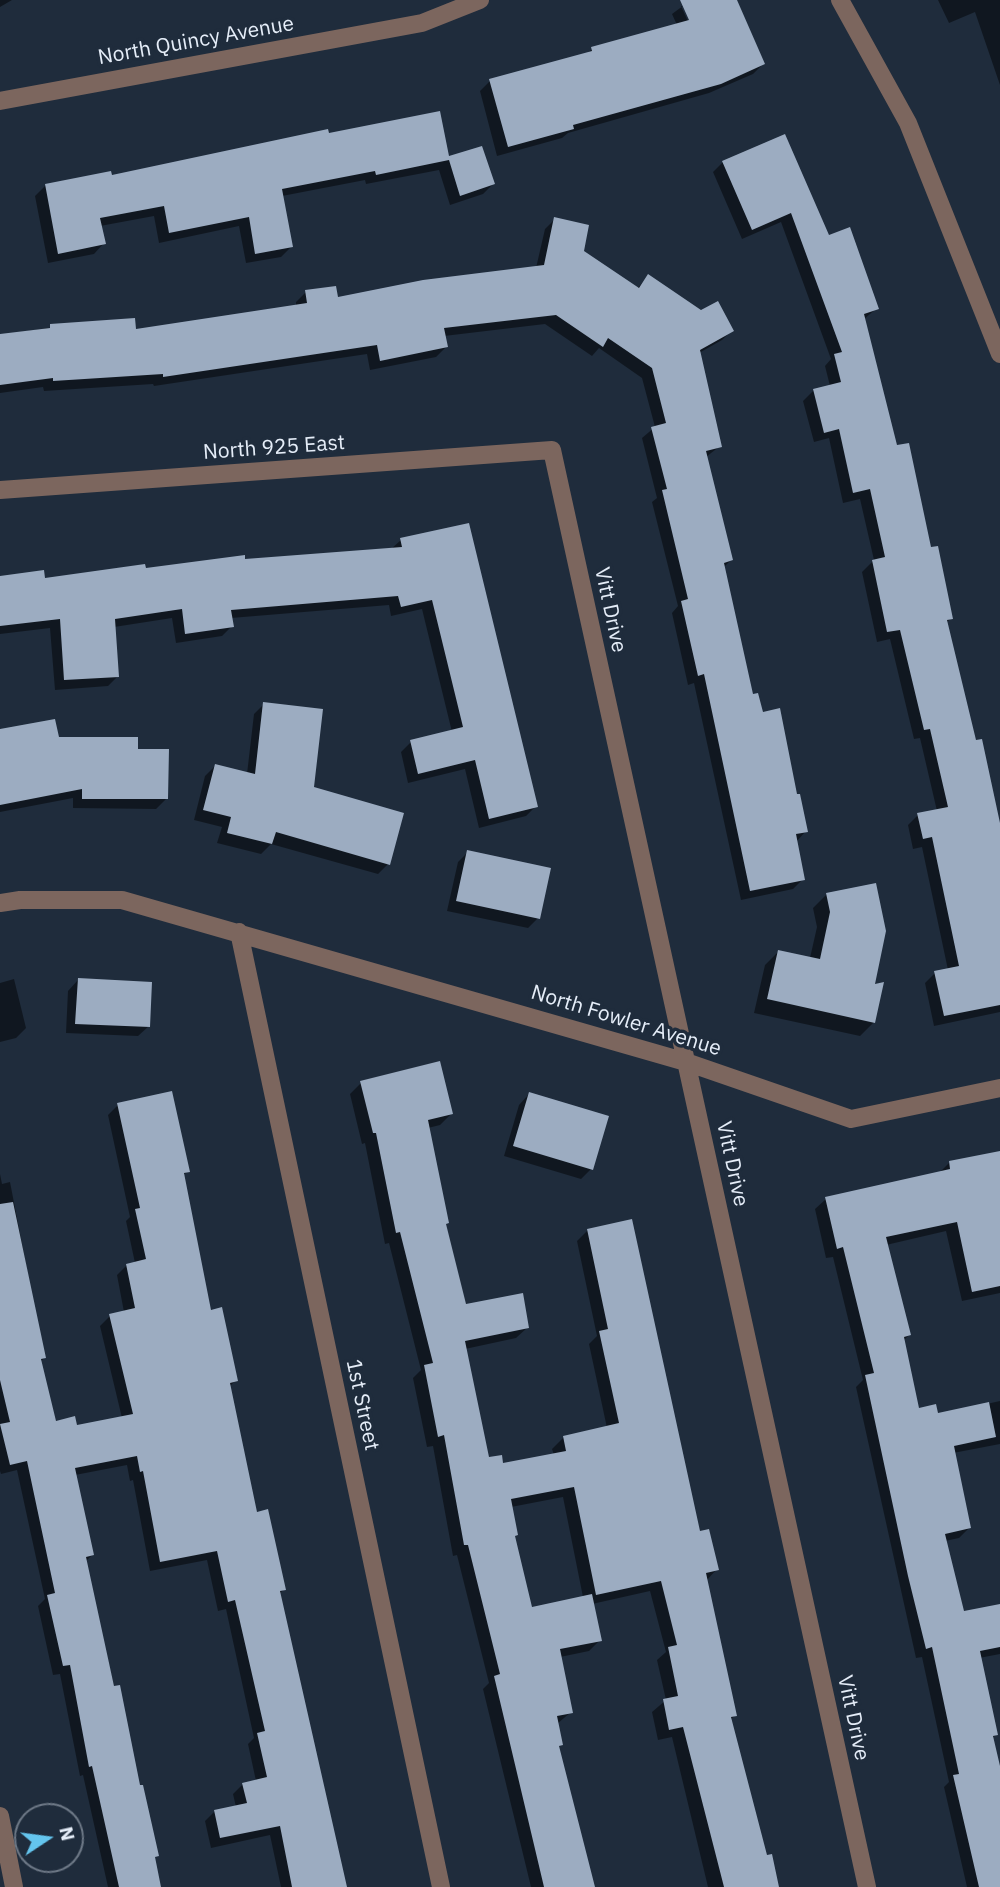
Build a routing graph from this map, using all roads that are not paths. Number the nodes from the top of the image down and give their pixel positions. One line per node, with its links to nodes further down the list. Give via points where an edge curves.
1 (480, 0): 3 (street, North Quincy Avenue, via 422,23)
2 (840, 0): 4 (street, via 908,123)
3 (0, 101)
4 (1000, 354)
5 (552, 450): 6 (street, North 925 East); 9 (street, Vitt Drive)
6 (0, 490)
7 (0, 904): 8 (street, North Fowler Avenue, via 122,900)
8 (239, 932): 9 (street, North Fowler Avenue); 13 (street, 1st Street)
9 (686, 1062): 10 (street, North Fowler Avenue, via 851,1119); 14 (street, Vitt Drive)
10 (1000, 1088)
11 (0, 1816): 12 (street)
12 (15, 1887)
13 (441, 1887)
14 (867, 1887)

